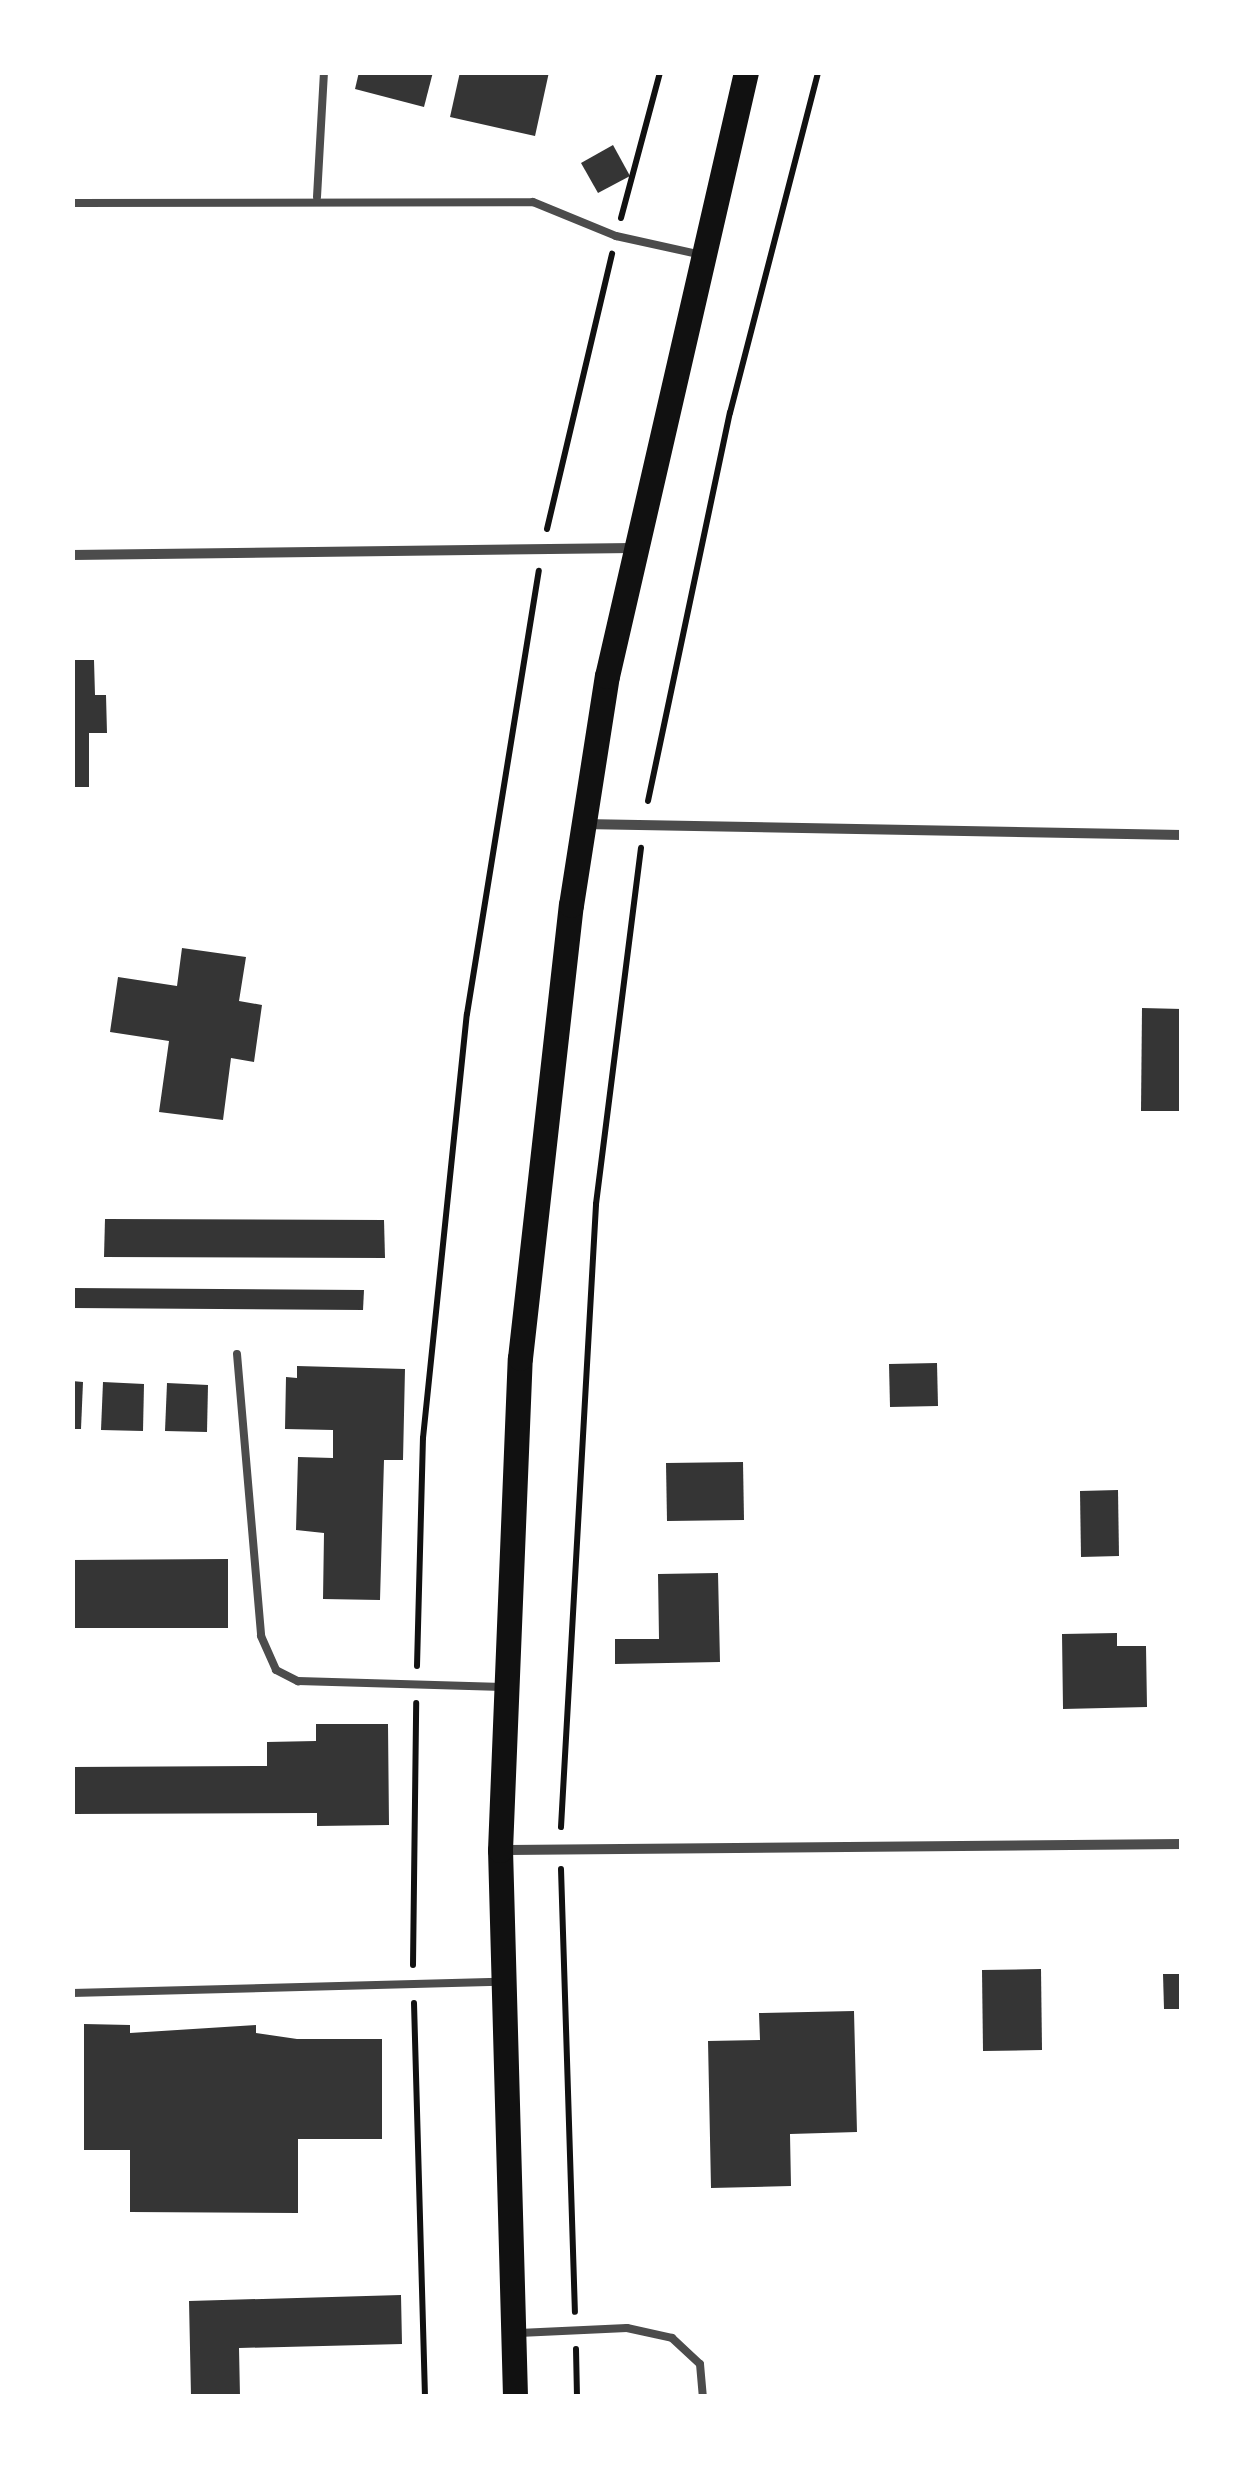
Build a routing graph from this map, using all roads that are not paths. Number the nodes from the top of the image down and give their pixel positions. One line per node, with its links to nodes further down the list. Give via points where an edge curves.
1 (324, 72): 3 (lane)
2 (746, 72): 5 (main road)
3 (317, 197): 4 (lane); 5 (lane, via 533,202 616,236)
4 (72, 203)
5 (698, 254): 6 (main road)
6 (634, 548): 7 (street); 8 (main road)
7 (72, 555)
8 (583, 824): 9 (street); 11 (main road, via 522,1339)
9 (1182, 835)
10 (237, 1354): 11 (lane, via 261,1636 276,1670 298,1681)
11 (503, 1687): 13 (main road)
12 (1182, 1844): 13 (street)
13 (500, 1850): 14 (main road)
14 (504, 1982): 15 (lane); 16 (main road)
15 (72, 1994)
16 (514, 2333): 17 (main road); 18 (lane, via 575,2329 672,2338 700,2364)
17 (515, 2396)
18 (703, 2396)

